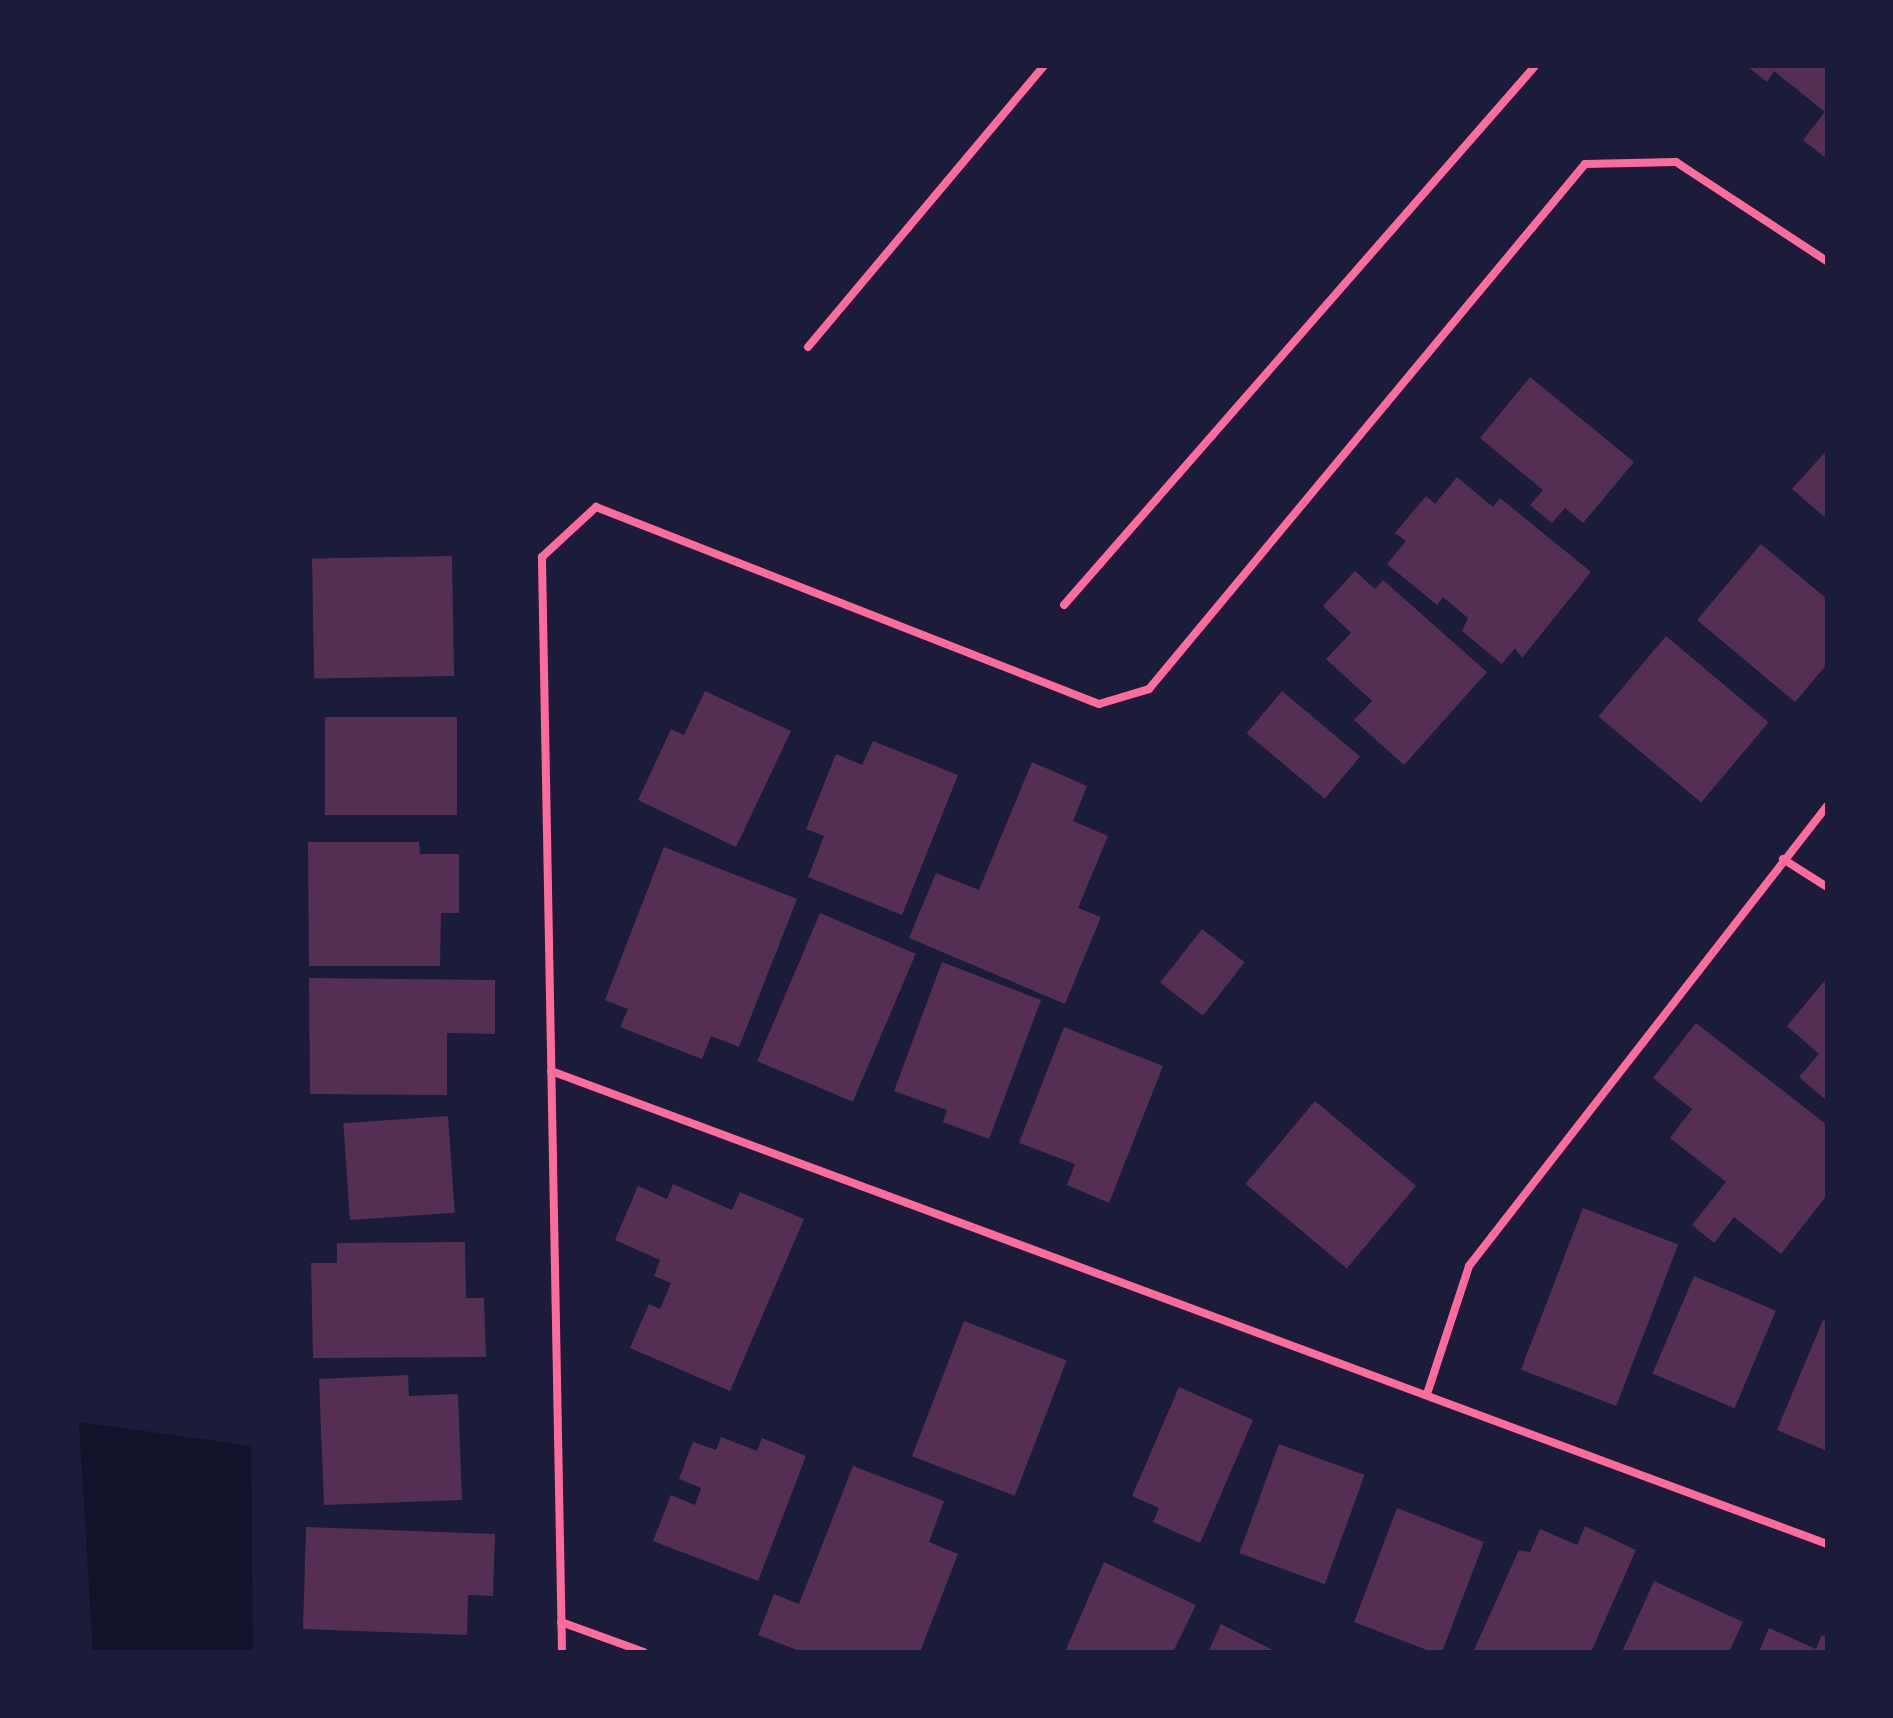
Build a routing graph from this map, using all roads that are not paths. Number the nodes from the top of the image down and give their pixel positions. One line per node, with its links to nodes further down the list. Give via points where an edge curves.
1 (1044, 66): 4 (street)
2 (1535, 66): 5 (street)
3 (1827, 261): 9 (street, via 1676,162 1585,164 1149,689 1099,704 596,507 542,557)
4 (808, 347)
5 (1064, 605)
6 (1827, 806): 7 (street)
7 (1783, 859): 8 (street); 10 (street, via 1469,1266)
8 (1827, 887)
9 (551, 1071): 10 (street); 12 (street)
10 (1427, 1394): 11 (street)
11 (1827, 1544)
12 (561, 1622): 13 (street); 14 (street)
13 (562, 1652)
14 (644, 1652)

